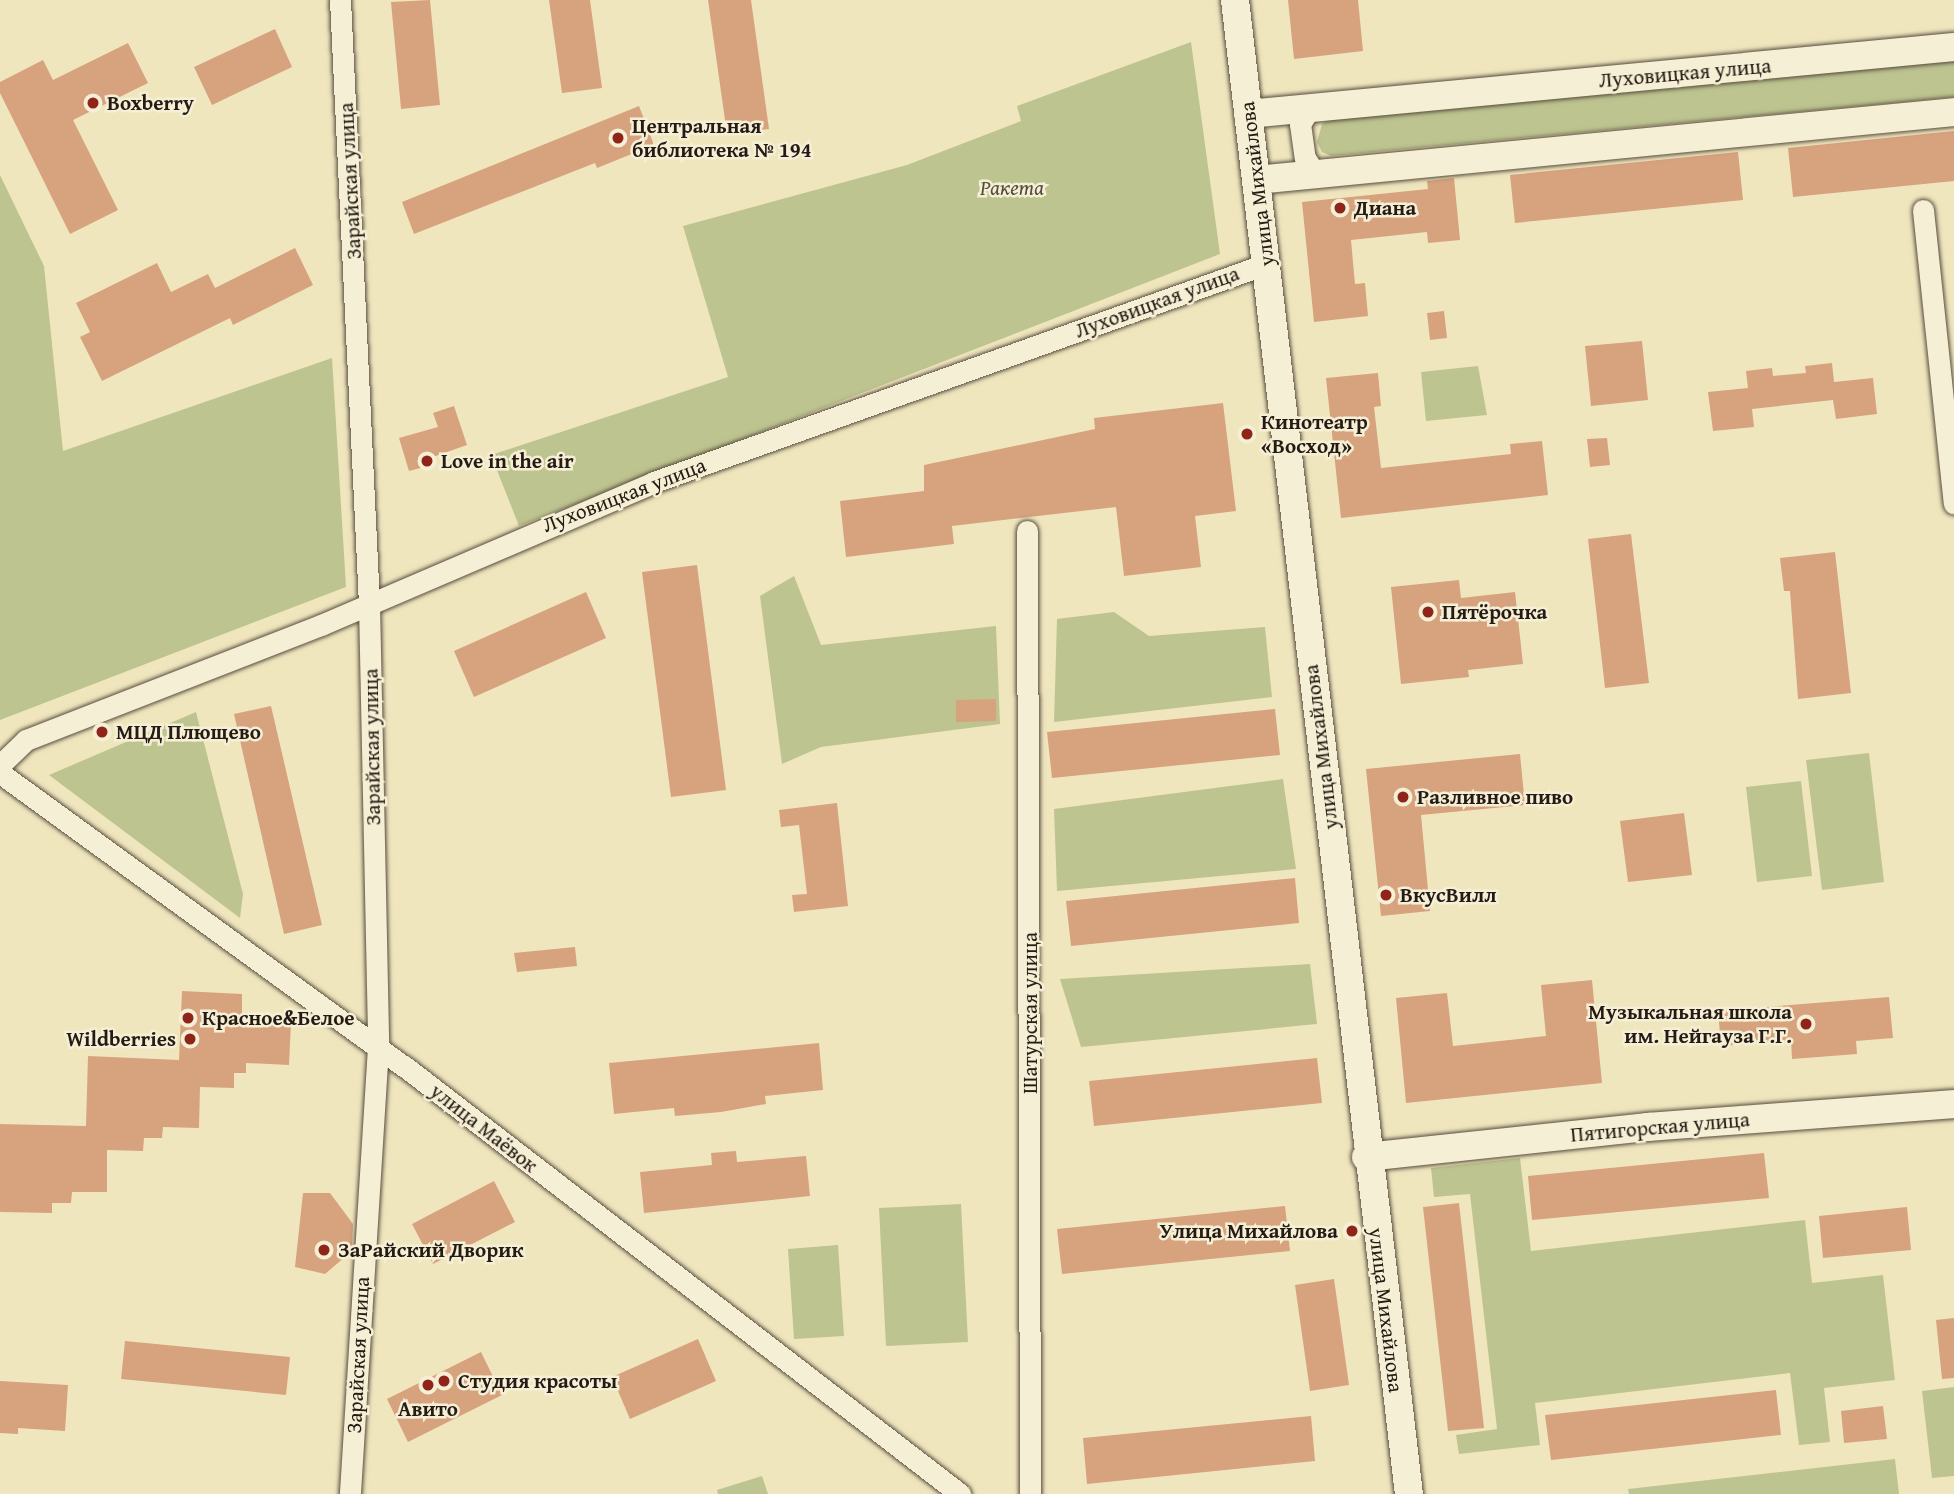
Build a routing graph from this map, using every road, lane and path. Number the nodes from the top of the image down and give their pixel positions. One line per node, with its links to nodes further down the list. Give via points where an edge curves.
1 (340, 0): 13 (street, Зарайская улица)
2 (1235, 0): 6 (street, улица Михайлова)
3 (1954, 47): 4 (street, Луховицкая улица)
4 (1310, 108): 6 (street, Луховицкая улица); 7 (street, via 1300,124 1305,158)
5 (1954, 112): 7 (street)
6 (1248, 114): 8 (street, улица Михайлова)
7 (1316, 175): 8 (street)
8 (1256, 180): 10 (street, улица Михайлова)
9 (1923, 210): 11 (street)
10 (1266, 264): 13 (street, Луховицкая улица, via 654,482); 18 (street, улица Михайлова)
11 (1954, 503)
12 (1027, 531): 21 (street, Шатурская улица)
13 (369, 604): 14 (street, Луховицкая улица, via 26,740); 16 (street, Зарайская улица)
14 (0, 765)
15 (0, 774): 16 (street, улица Маёвок)
16 (378, 1047): 19 (street, Зарайская улица); 20 (street, улица Маёвок)
17 (1954, 1104): 18 (street, Пятигорская улица, via 1648,1127)
18 (1366, 1157): 22 (street, улица Михайлова)
19 (350, 1494)
20 (960, 1494)
21 (1030, 1494)
22 (1409, 1494)

